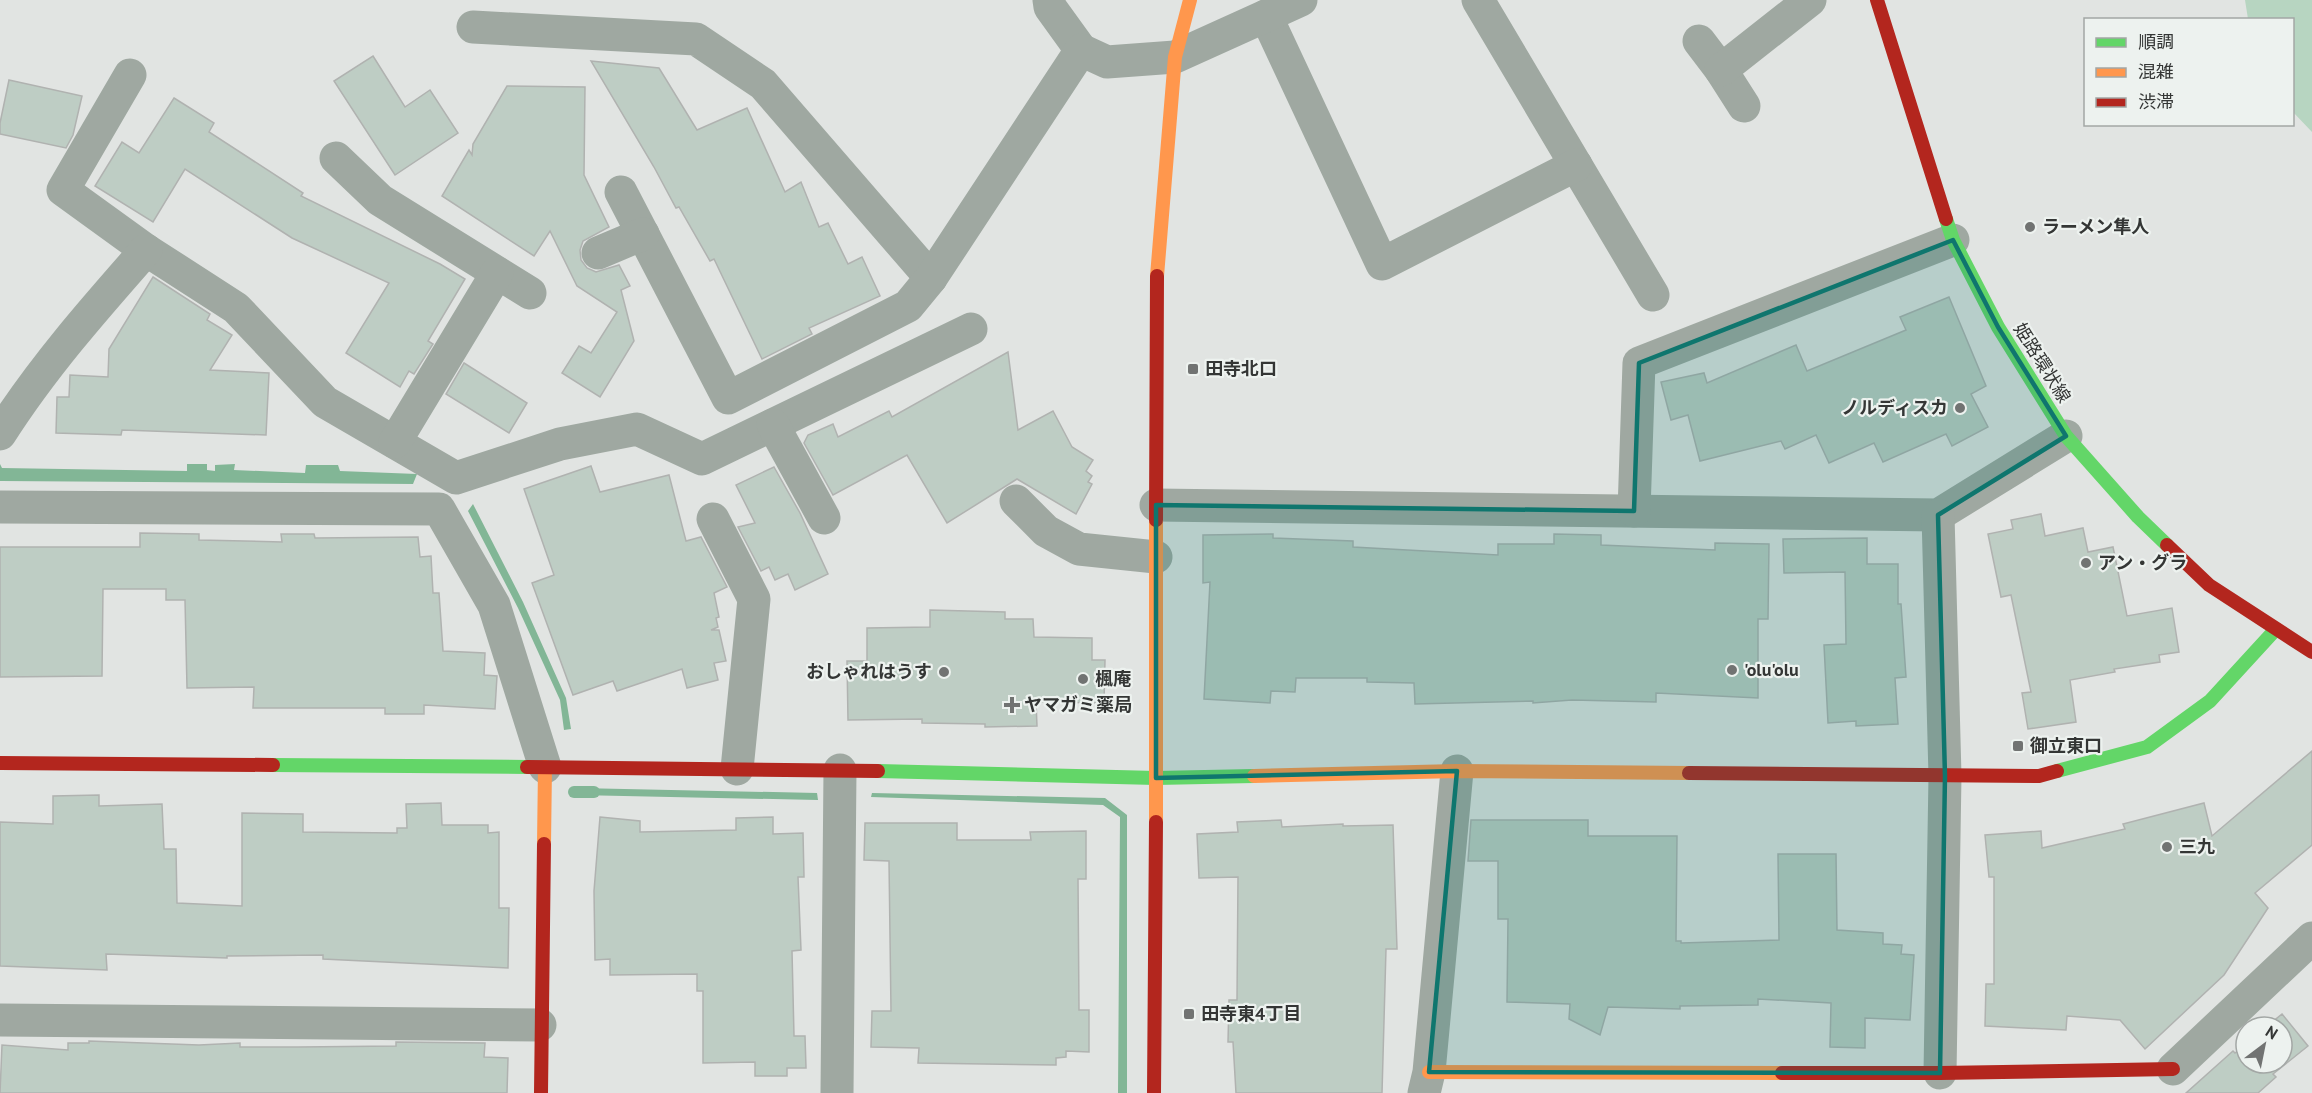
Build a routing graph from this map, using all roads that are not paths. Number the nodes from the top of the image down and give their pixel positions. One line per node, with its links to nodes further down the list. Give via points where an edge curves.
1 (1049, 0): 10 (street)
2 (1190, 0): 11 (street)
3 (1301, 0): 7 (street)
4 (1478, 0): 16 (street)
5 (1810, 0): 12 (street)
6 (1877, 0): 19 (street, 姫路環状線)
7 (1266, 16): 11 (street); 16 (street, via 1382,264)
8 (473, 27): 23 (street, via 696,39 763,84)
9 (1699, 41): 12 (street)
10 (1081, 50): 11 (street, via 1107,62); 23 (street)
11 (1175, 57): 33 (street, via 1156,285)
12 (1721, 70): 14 (street)
13 (129, 75): 20 (street, via 63,190)
14 (1744, 106)
15 (336, 158): 22 (street, via 381,200)
16 (1576, 165): 25 (street)
17 (621, 192): 18 (street)
18 (643, 234): 21 (street); 23 (street, via 728,398 908,306)
19 (1953, 240): 29 (street, 姫路環状線, via 1998,327); 36 (street, via 1639,363)
20 (146, 250): 28 (street, via 28,390); 30 (street, via 236,308 325,402)
21 (598, 254)
22 (497, 273): 24 (street); 30 (street)
23 (931, 278)
24 (530, 293)
25 (1653, 294)
26 (971, 329): 27 (street)
27 (773, 425): 31 (street, via 702,459 637,429 560,444); 38 (street)
28 (0, 434)
29 (2066, 436): 37 (street); 41 (street, 姫路環状線, via 2138,517 2209,585)
30 (395, 442): 31 (street)
31 (456, 478): 35 (street)
32 (1016, 501): 40 (street, via 1046,531 1079,549)
33 (1156, 506): 36 (street); 40 (street)
34 (0, 507): 35 (street)
35 (439, 509): 44 (street, via 494,605)
36 (1634, 511): 37 (street)
37 (1938, 515): 48 (street)
38 (824, 518)
39 (713, 519): 45 (street, via 754,599)
40 (1156, 557): 49 (street)
41 (2276, 629): 42 (street, 姫路環状線); 48 (street, via 2210,701 2148,747 2039,776)
42 (2312, 652)
43 (0, 763): 44 (street)
44 (545, 767): 45 (street); 52 (street)
45 (737, 769): 46 (street)
46 (840, 770): 49 (street); 57 (street)
47 (1457, 771): 48 (street); 49 (street); 55 (street)
48 (1945, 776): 54 (street)
49 (1156, 778): 58 (street)
50 (2312, 938): 53 (street)
51 (0, 1020): 52 (street)
52 (540, 1025): 56 (street)
53 (2173, 1069): 54 (street)
54 (1940, 1073): 55 (street)
55 (1427, 1082)
56 (541, 1093)
57 (837, 1093)
58 (1154, 1093)

